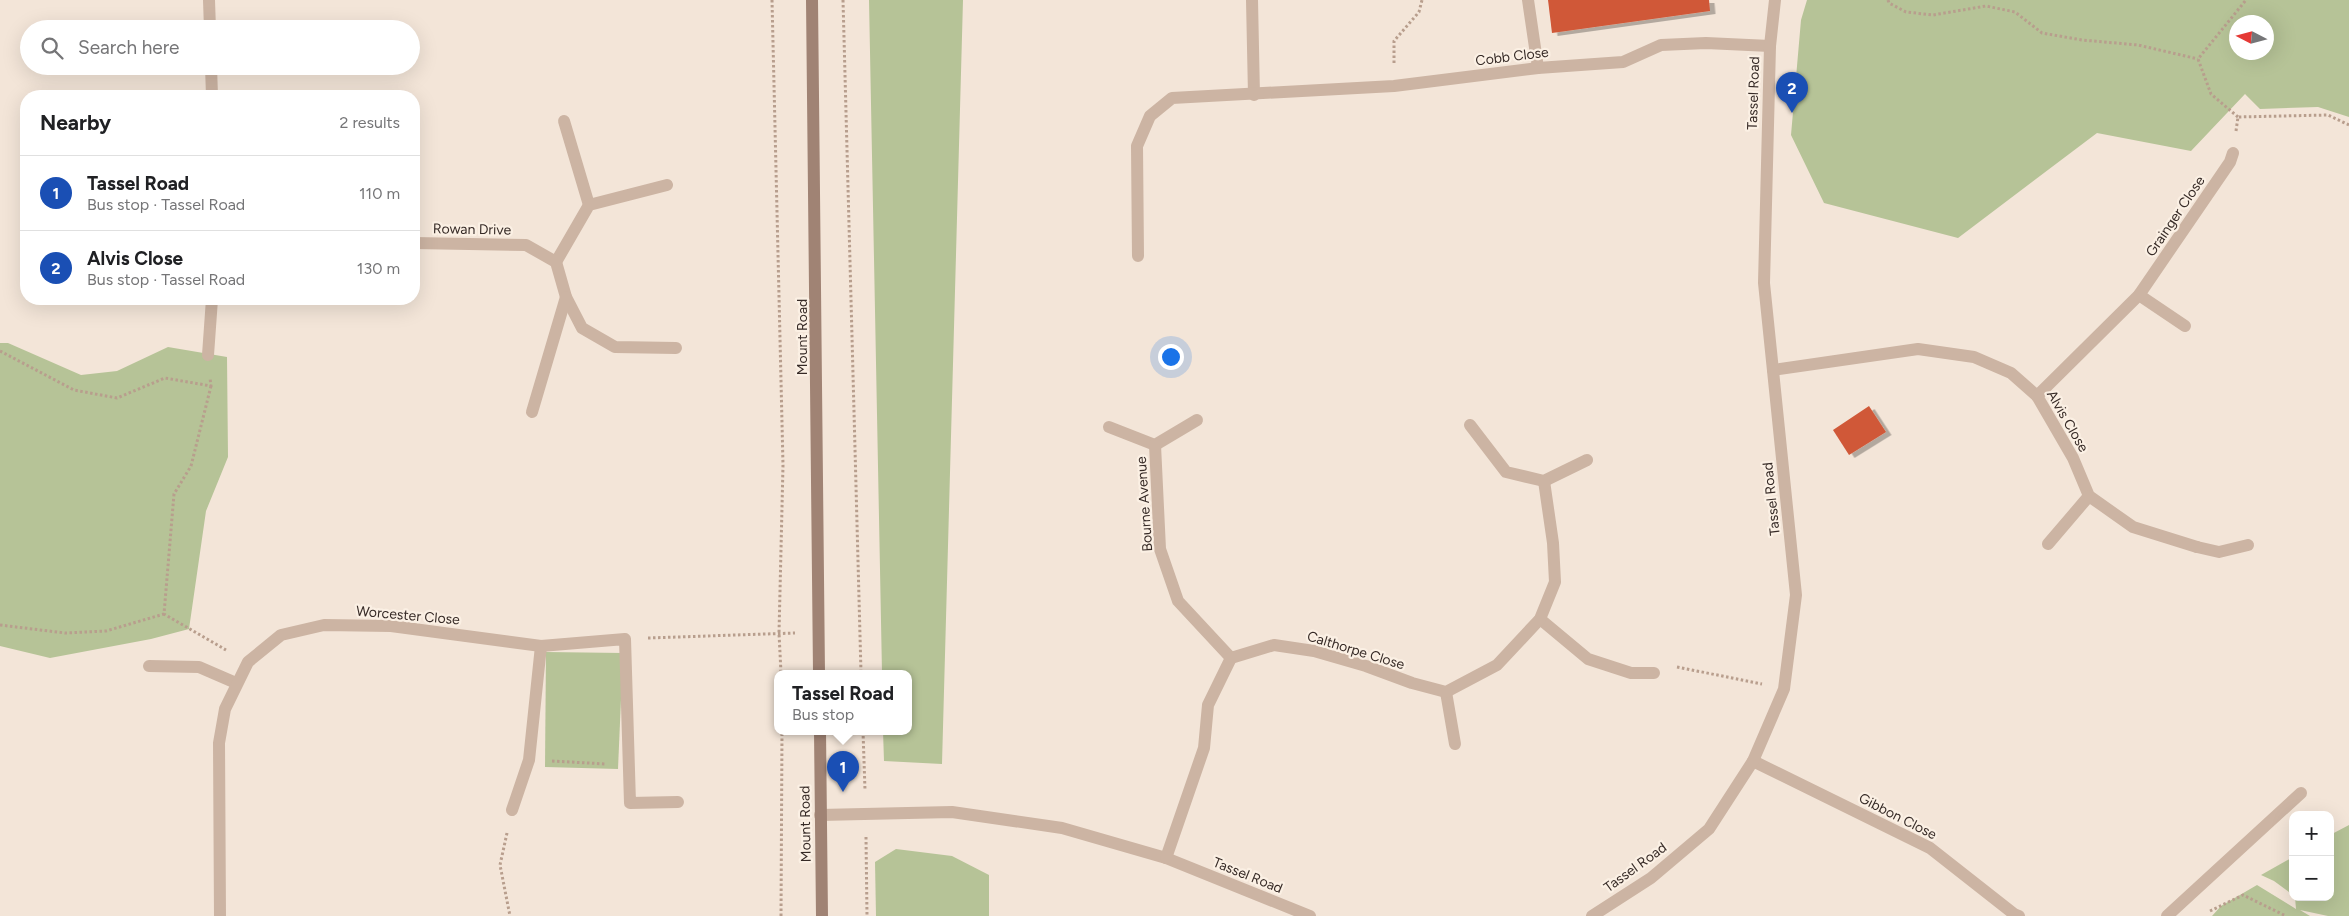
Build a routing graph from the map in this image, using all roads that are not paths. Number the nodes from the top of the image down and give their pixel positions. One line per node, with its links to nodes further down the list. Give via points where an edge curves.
1 (209, 0): 6 (street)
2 (812, 0): 41 (street, Mount Road)
3 (1252, 0): 11 (street)
4 (1528, 0): 8 (street)
5 (1775, 0): 7 (street, Tassel Road)
6 (210, 20)
7 (1770, 46): 8 (street, Cobb Close, via 1661,44 1623,62); 25 (street, Tassel Road, via 1764,283)
8 (1538, 68): 11 (street, Cobb Close, via 1394,86)
9 (211, 75): 10 (street)
10 (212, 90)
11 (1254, 95): 17 (street, Cobb Close, via 1172,98 1150,116 1137,146)
12 (564, 122): 15 (street)
13 (2233, 153): 19 (street, Grainger Close)
14 (667, 185): 15 (street)
15 (589, 205): 18 (street)
16 (420, 243): 18 (street, Rowan Drive, via 526,245)
17 (1138, 256)
18 (556, 262): 20 (street)
19 (2139, 295): 22 (street); 26 (street, Grainger Close)
20 (566, 296): 23 (street, via 582,328 615,347); 27 (street)
21 (212, 305): 24 (street)
22 (2185, 326)
23 (676, 348)
24 (208, 356)
25 (1773, 370): 26 (street, Alvis Close, via 1918,349 1974,357 2011,373); 47 (street, Tassel Road, via 1796,595 1784,688)
26 (2037, 396): 34 (street, Alvis Close, via 2073,458)
27 (532, 412)
28 (1197, 420): 31 (street, Bourne Avenue)
29 (1470, 425): 33 (street, via 1506,472)
30 (1109, 427): 31 (street, Bourne Avenue)
31 (1154, 445): 39 (street, Bourne Avenue, via 1160,549 1178,601)
32 (1586, 460): 33 (street)
33 (1544, 481): 37 (street, via 1553,543 1554,582)
34 (2089, 496): 35 (street); 36 (street, via 2133,526 2197,547 2219,552)
35 (2048, 544)
36 (2248, 545)
37 (1540, 619): 42 (street, via 1588,659 1631,673); 44 (street, via 1497,665)
38 (541, 646): 43 (street, Worcester Close, via 391,626 324,624 281,635 248,662); 49 (street, Worcester Close, via 625,639 630,803); 50 (street, via 529,760)
39 (1231, 658): 44 (street, Calthorpe Close, via 1274,644 1366,666 1412,684); 52 (street, via 1208,705 1204,748)
40 (149, 666): 43 (street, via 199,667)
41 (819, 670)
42 (1654, 673)
43 (236, 683): 53 (street, Worcester Close, via 225,709 219,742)
44 (1446, 692): 46 (street)
45 (820, 735): 51 (street, Mount Road)
46 (1455, 744)
47 (1753, 761): 56 (street, Tassel Road, via 1709,829 1651,878); 57 (street, Gibbon Close, via 1930,848)
48 (2301, 792): 58 (street)
49 (678, 802)
50 (512, 810)
51 (820, 815): 52 (street, Tassel Road, via 952,812 1062,828); 54 (street, Mount Road)
52 (1166, 858): 55 (street, Tassel Road)
53 (220, 916)
54 (822, 916)
55 (1310, 916)
56 (1592, 916)
57 (2019, 916)
58 (2166, 916)

